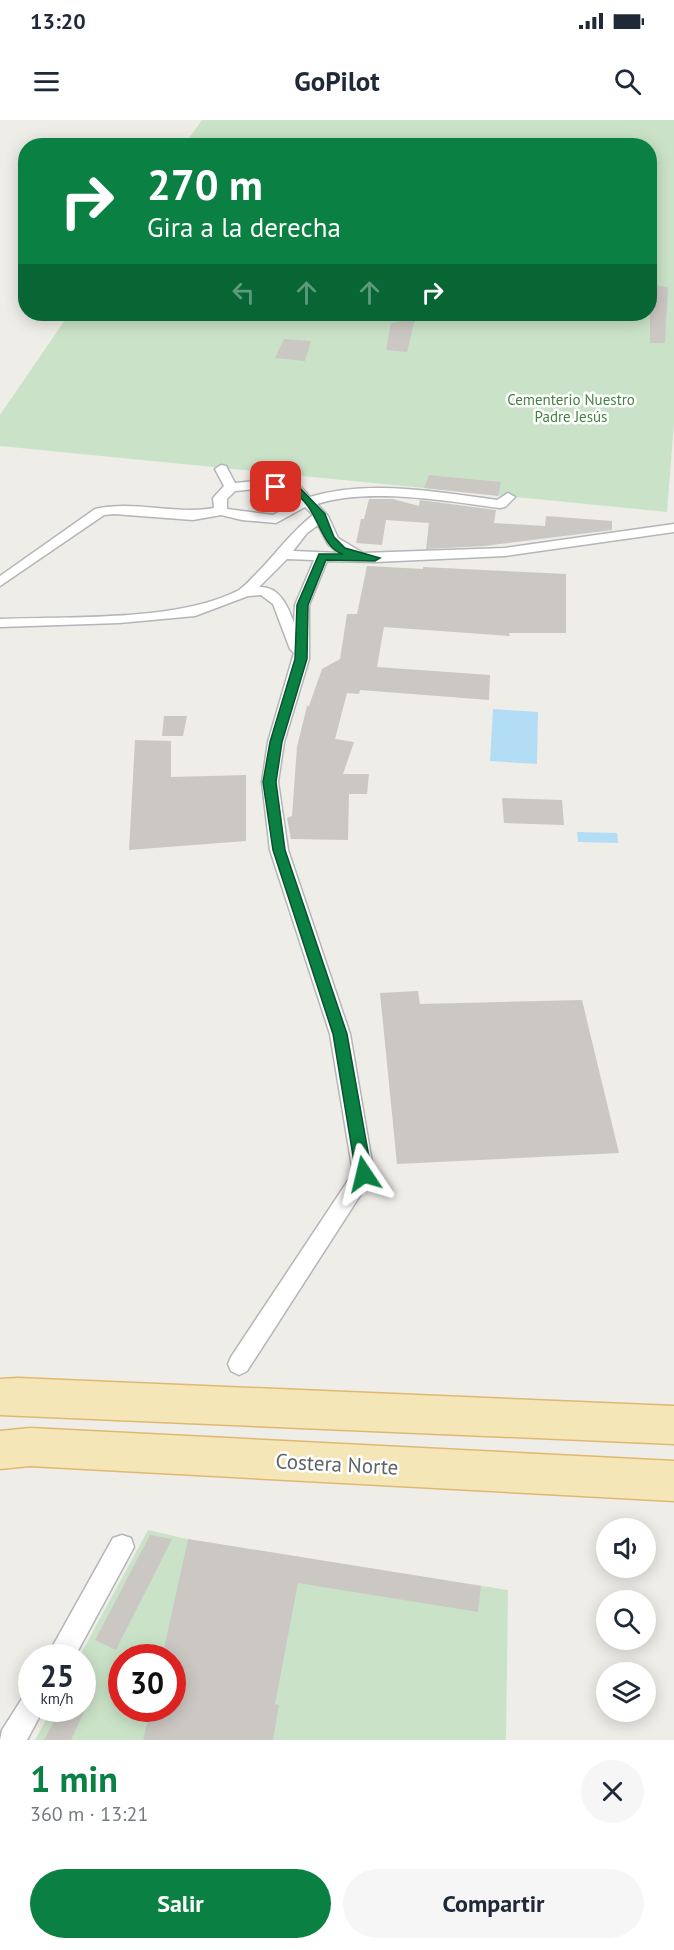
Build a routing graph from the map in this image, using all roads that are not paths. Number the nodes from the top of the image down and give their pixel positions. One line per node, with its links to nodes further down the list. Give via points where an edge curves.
1 (221, 469): 2 (street)
2 (231, 487): 4 (street, via 295,489); 5 (street, via 220,498)
3 (508, 497): 4 (street, via 500,504 364,493)
4 (308, 501): 6 (street); 7 (street)
5 (221, 510): 7 (street); 13 (street, via 193,516 100,512)
6 (321, 516): 9 (street); 12 (street, via 330,538 342,551)
7 (276, 519): 9 (street, via 292,530)
8 (674, 528): 12 (street, via 504,552)
9 (295, 539): 10 (street)
10 (284, 555): 11 (street); 14 (street)
11 (322, 557): 12 (street); 16 (street, via 302,605)
12 (375, 558)
13 (0, 582)
14 (246, 592): 15 (street, via 195,612); 16 (street, via 264,591 279,602)
15 (0, 623)
16 (301, 659): 17 (street, via 276,742 270,782 279,850 340,1034 364,1174)
17 (239, 1365)
18 (0, 1397): 19 (main road)
19 (674, 1425)
20 (0, 1450): 21 (main road, Costera Norte, via 30,1447)
21 (674, 1481)
22 (122, 1547): 23 (street)
23 (67, 1644)
24 (23, 1722): 25 (street)
25 (12, 1740)

